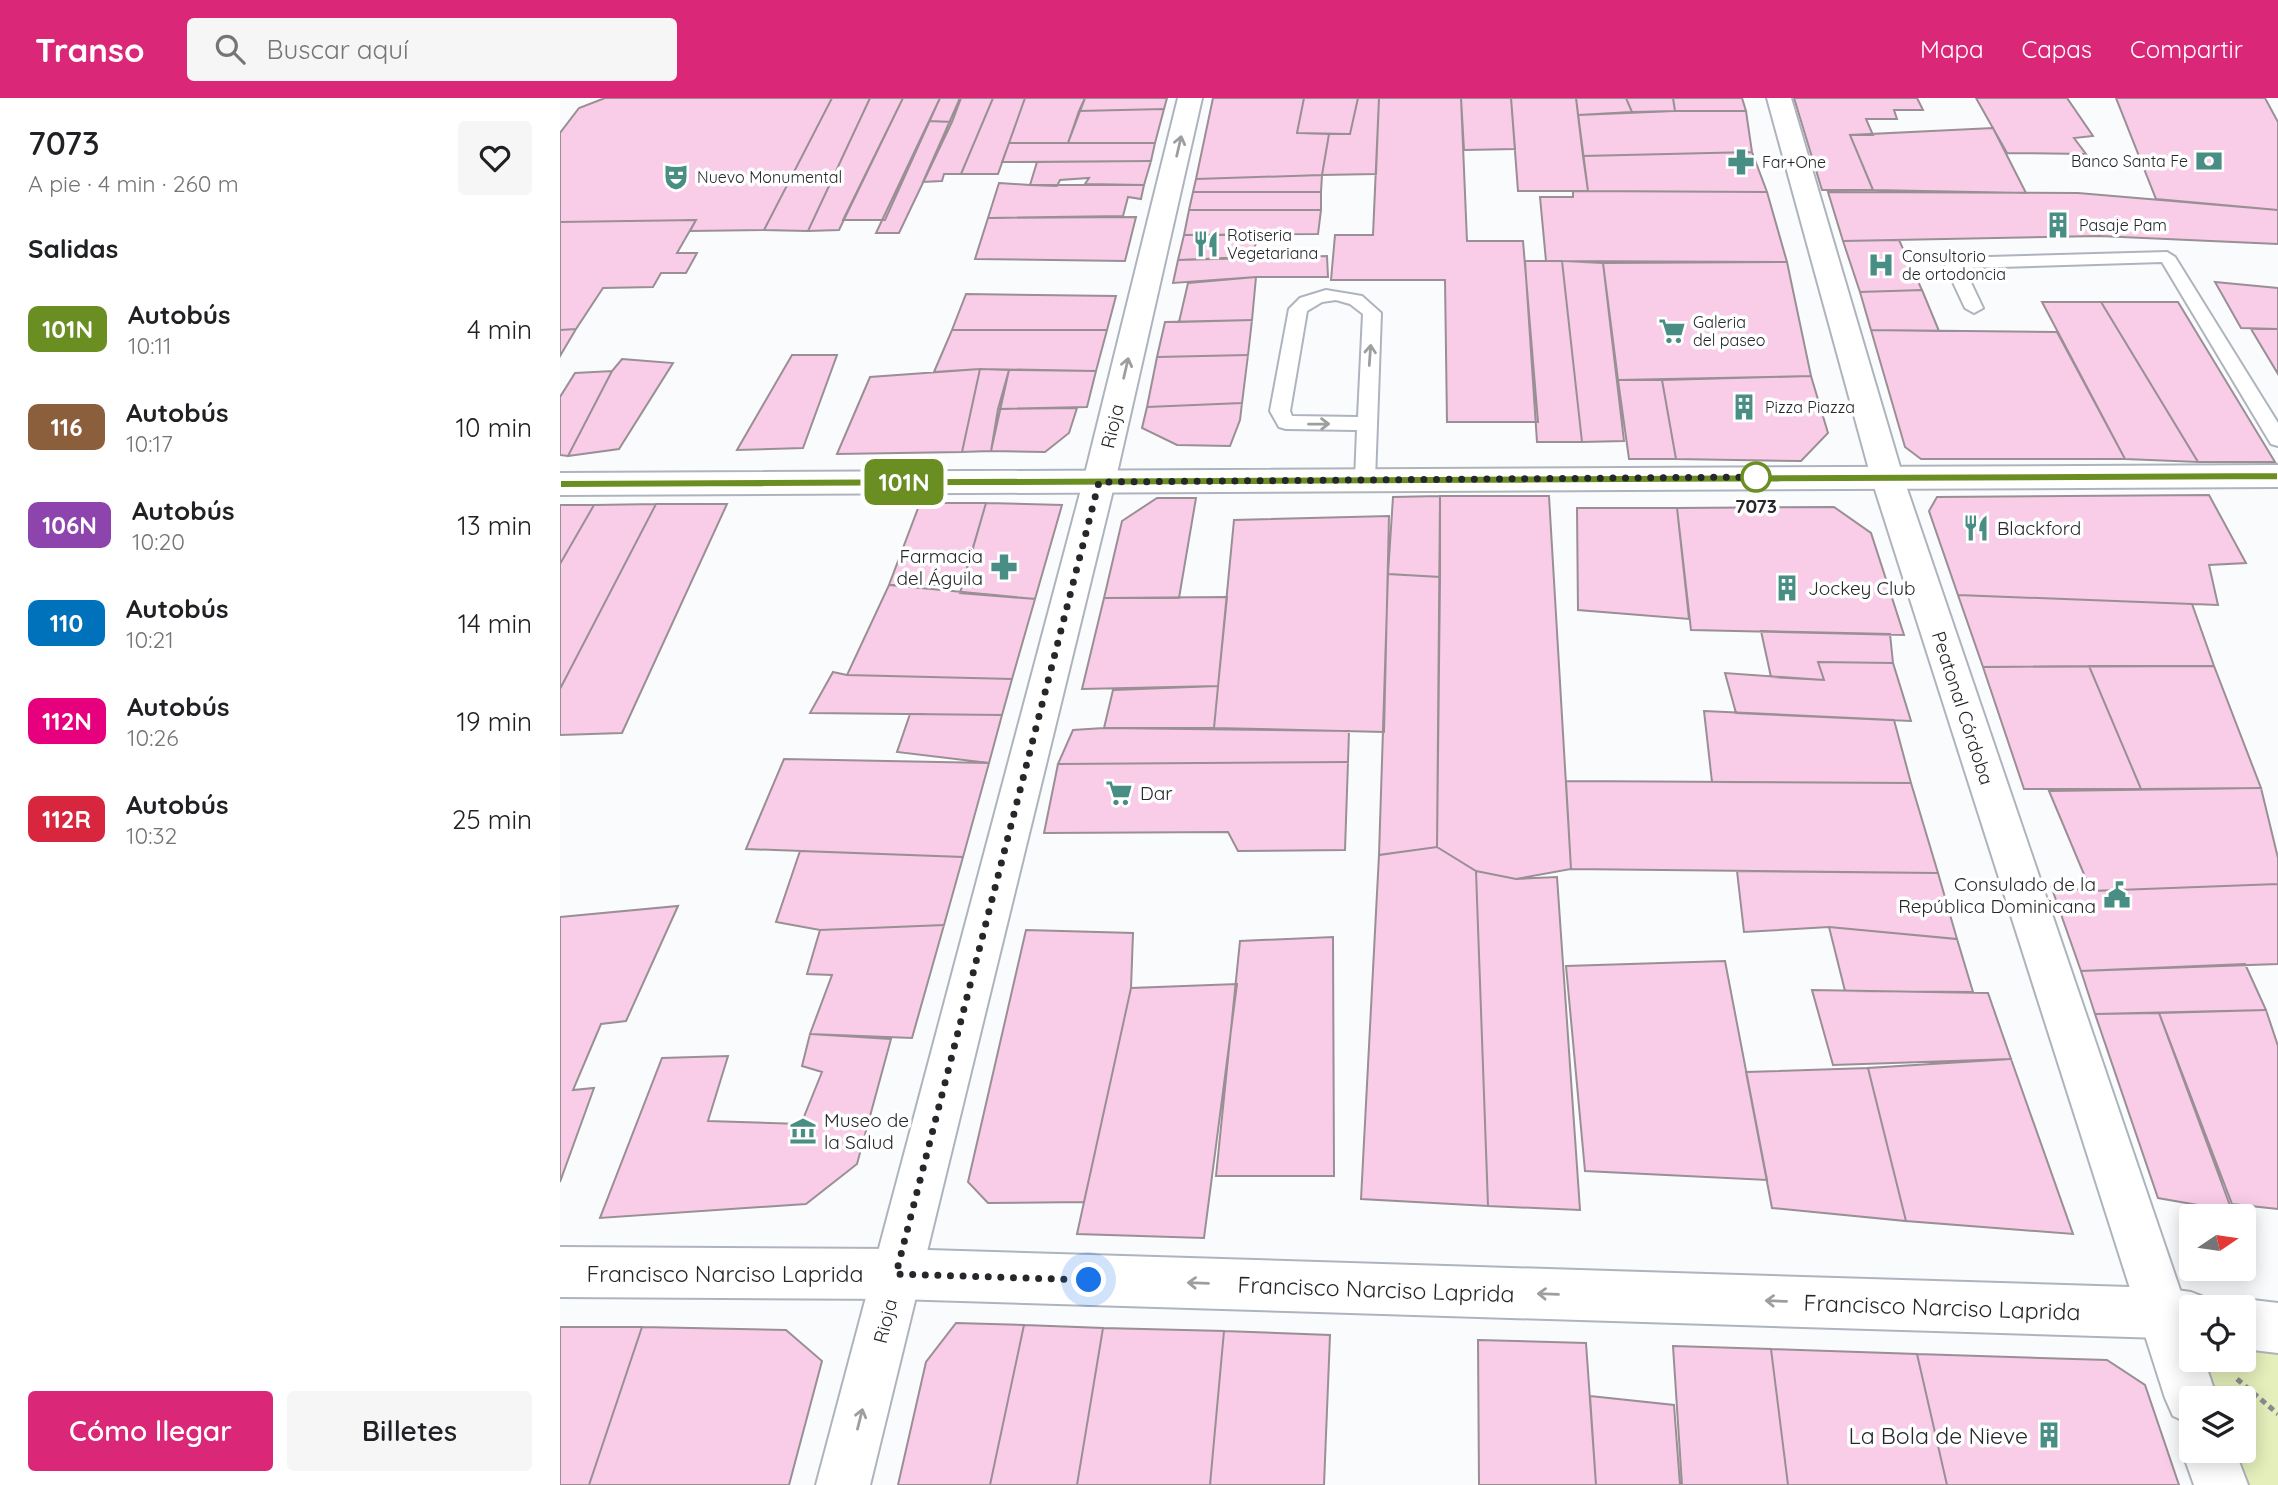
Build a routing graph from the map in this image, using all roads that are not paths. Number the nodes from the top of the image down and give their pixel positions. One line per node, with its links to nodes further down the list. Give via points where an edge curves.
1 (1190, 98): 9 (street, Rioja, one-way to 1)
2 (1779, 98): 7 (street, Peatonal Córdoba)
3 (1974, 308): 5 (lane, via 1953,263 2167,257)
4 (1365, 424): 4 (lane, one-way to 4, via 1372,313 1363,302 1345,295 1306,301 1298,309 1280,411 1286,422 1300,425); 8 (lane)
5 (2278, 439)
6 (2278, 476): 7 (street)
7 (1887, 477): 8 (street); 13 (street, Peatonal Córdoba)
8 (1365, 480): 9 (street)
9 (1099, 482): 10 (street); 12 (street, Rioja)
10 (560, 484)
11 (560, 1272): 12 (street, Francisco Narciso Laprida)
12 (896, 1274): 13 (street, Francisco Narciso Laprida, one-way to 12); 18 (street, Rioja, one-way to 12)
13 (2177, 1315): 16 (street, Peatonal Córdoba)
14 (2256, 1325): 15 (street)
15 (2278, 1328)
16 (2209, 1383)
17 (2213, 1463): 19 (street)
18 (844, 1485)
19 (2221, 1485)

